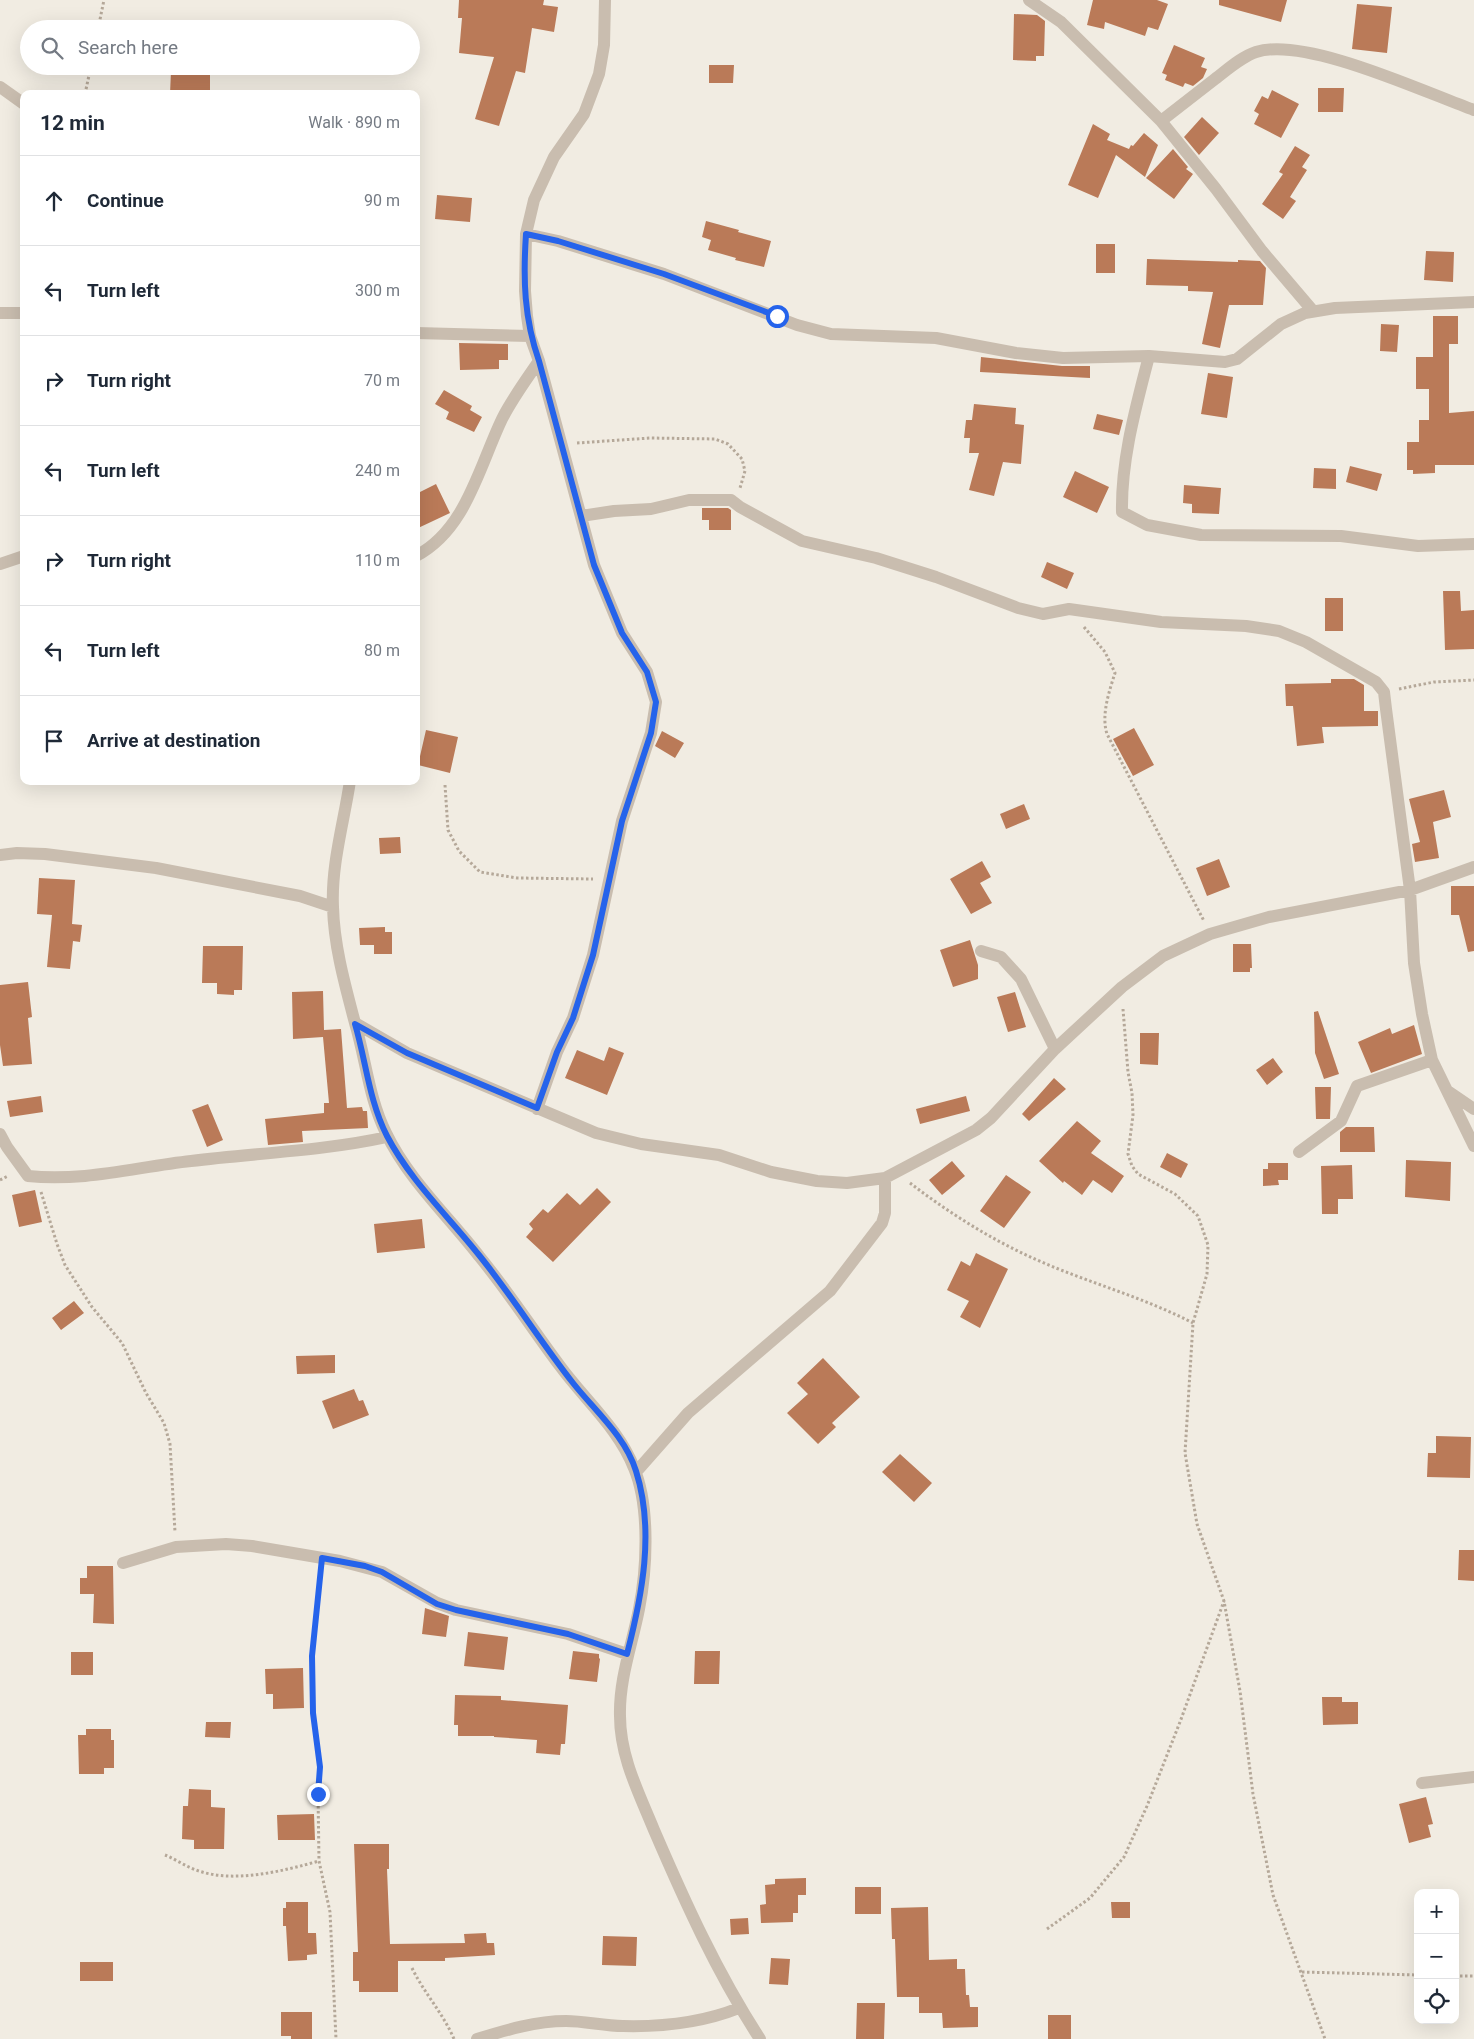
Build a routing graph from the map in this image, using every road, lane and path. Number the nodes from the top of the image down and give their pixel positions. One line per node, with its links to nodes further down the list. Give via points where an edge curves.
1 (104, 0): 4 (path)
2 (605, 0): 11 (street, via 604,45 599,74 584,114 554,157 534,200)
3 (1029, 0): 10 (street, via 1060,22)
4 (100, 20)
5 (89, 75): 7 (path)
6 (0, 87): 8 (street)
7 (86, 90)
8 (20, 101)
9 (1474, 110): 10 (street, via 1350,64 1306,51 1278,49 1256,52 1233,65)
10 (1161, 121): 13 (street)
11 (526, 234): 17 (street, via 525,291); 18 (street, via 664,274 797,325 831,334 936,338 1034,356)
12 (1474, 302): 13 (street, via 1335,308)
13 (1313, 312): 18 (street, via 1281,324 1237,360)
14 (0, 313): 15 (street)
15 (20, 313)
16 (420, 333): 17 (street)
17 (530, 336): 19 (street)
18 (1149, 356): 23 (street, via 1124,466 1122,512 1147,524 1201,535 1341,536 1418,546)
19 (539, 361): 20 (street); 24 (street, via 502,418 458,515 447,532)
20 (561, 445): 21 (path, via 650,438 715,439 728,444 742,459 745,471 739,492); 22 (street)
21 (747, 510): 22 (street, via 731,500 689,500 651,509 614,510); 27 (street, via 802,540 876,558 1018,608 1042,614)
22 (581, 516): 34 (street, via 605,594 622,633 647,672 656,702 651,733 622,821)
23 (1474, 544)
24 (420, 554)
25 (20, 557): 26 (street)
26 (0, 564)
27 (1069, 609): 29 (street, via 1161,622 1279,631 1306,642 1376,682); 37 (path, via 1112,664 1114,673 1107,696 1105,720 1107,734)
28 (1474, 680): 29 (path, via 1434,682)
29 (1384, 692): 35 (street)
30 (349, 785): 36 (street, via 335,870)
31 (445, 785): 34 (path, via 448,830 459,851 480,872 517,878)
32 (0, 855): 36 (street, via 45,854 156,868 300,896)
33 (1474, 867): 35 (street)
34 (609, 879): 44 (street, via 593,955 573,1018)
35 (1410, 890): 37 (street, via 1269,917); 42 (street, via 1414,963)
36 (333, 907): 40 (street, via 340,965)
37 (1210, 934): 39 (street, via 1163,956)
38 (982, 951): 41 (street, via 1000,957 1021,979)
39 (1122, 988): 41 (street); 52 (path, via 1132,1093 1128,1154 1132,1166 1138,1174 1175,1194 1198,1216 1208,1245 1207,1274)
40 (355, 1024): 44 (street, via 407,1053); 47 (street, via 375,1109)
41 (1055, 1049): 51 (street, via 976,1130)
42 (1432, 1060): 43 (street); 49 (street, via 1357,1086 1341,1121)
43 (1449, 1092): 45 (street); 48 (street)
44 (537, 1108): 51 (street, via 596,1133 641,1144 719,1154 771,1172 817,1181 847,1182)
45 (1474, 1109)
46 (0, 1134): 50 (street)
47 (387, 1136): 50 (street, via 328,1148 188,1161 125,1172 74,1177); 53 (street, via 407,1168 480,1257 573,1384 605,1420 629,1455)
48 (1474, 1146)
49 (1299, 1152)
50 (28, 1176): 54 (path, via 42,1194 65,1265 92,1307 122,1343 164,1423 170,1444)
51 (891, 1176): 52 (path, via 972,1226 1036,1259 1165,1309); 53 (street, via 882,1223 830,1291 688,1413)
52 (1192, 1323): 57 (path, via 1185,1453 1197,1524)
53 (636, 1472): 58 (street, via 645,1536 643,1577)
54 (176, 1547): 55 (street, via 239,1545); 56 (street)
55 (322, 1558): 58 (street, via 382,1572 437,1604 456,1610 568,1634); 62 (path, via 312,1656 313,1713 320,1767)
56 (123, 1563)
57 (1224, 1601): 63 (path, via 1176,1732 1124,1857 1090,1898); 65 (path, via 1253,1794 1273,1895)
58 (627, 1654): 69 (street, via 620,1716 626,1760 695,1922)
59 (1474, 1777): 60 (street)
60 (1422, 1783)
61 (165, 1855): 62 (path, via 197,1870 220,1875 255,1875)
62 (319, 1861): 70 (path, via 330,1912)
63 (1047, 1929)
64 (412, 1968): 71 (path)
65 (1302, 1972): 66 (path); 74 (path)
66 (1414, 1975)
67 (1459, 1976): 68 (path)
68 (1474, 1976)
69 (739, 2008): 72 (street, via 724,2014 662,2024 623,2026 566,2021 533,2024); 73 (street)
70 (336, 2039)
71 (454, 2039)
72 (477, 2039)
73 (760, 2039)
74 (1325, 2039)

